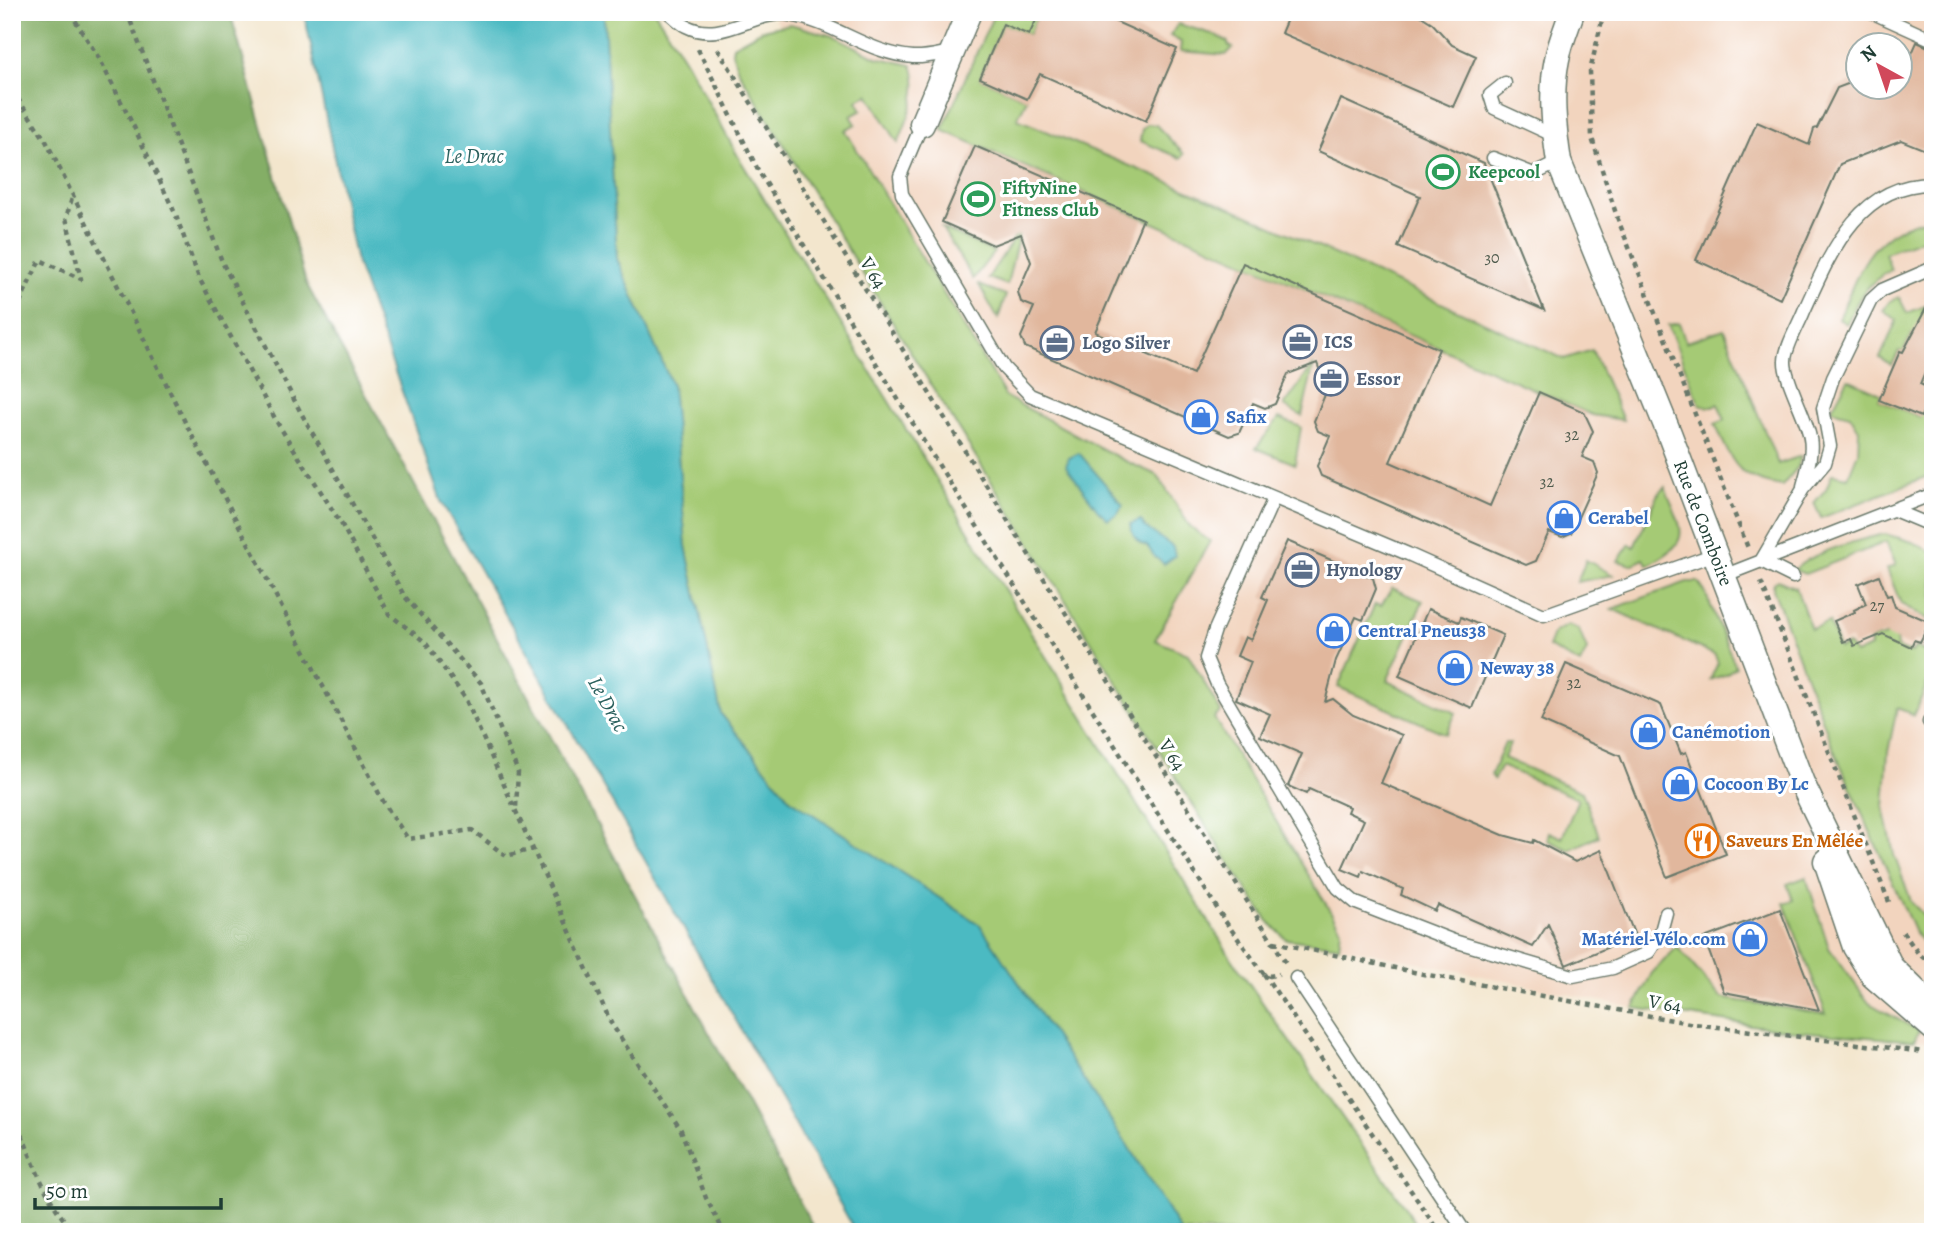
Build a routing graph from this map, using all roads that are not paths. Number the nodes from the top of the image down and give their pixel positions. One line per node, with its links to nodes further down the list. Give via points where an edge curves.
1 (668, 12): 6 (lane, via 686,26 722,32 762,16 788,14 835,28 883,52 915,57)
2 (969, 12): 6 (street)
3 (1572, 12): 9 (street, Rue de Comboire, via 1557,59)
4 (1871, 12): 5 (lane)
5 (1933, 40)
6 (951, 52): 8 (street)
7 (1505, 83): 9 (lane, via 1490,95 1494,108)
8 (922, 124): 16 (lane, via 900,176 902,194 1004,368 1031,395)
9 (1555, 136): 11 (street, Rue de Comboire)
10 (1493, 158): 11 (lane, via 1534,174)
11 (1559, 162): 20 (street, Rue de Comboire)
12 (1933, 184): 14 (lane, via 1894,191 1854,219 1819,278 1792,341 1784,362 1810,439)
13 (1933, 268): 14 (lane, via 1882,290 1871,300 1823,408 1830,446 1825,463)
14 (1803, 489): 19 (lane)
15 (1933, 494): 17 (lane)
16 (1274, 498): 20 (lane, via 1544,615); 23 (lane, via 1206,659 1338,888 1356,903 1454,941 1573,976 1613,968 1649,952)
17 (1894, 510): 18 (lane); 19 (lane)
18 (1933, 530)
19 (1757, 563): 20 (lane); 21 (lane)
20 (1719, 565): 22 (street, Rue de Comboire)
21 (1793, 577)
22 (1802, 783): 25 (street, Rue de Comboire, via 1891,967); 26 (street, via 1854,947 1873,976)
23 (1666, 913)
24 (1293, 973): 27 (lane)
25 (1933, 1008)
26 (1933, 1028)
27 (1465, 1232)

